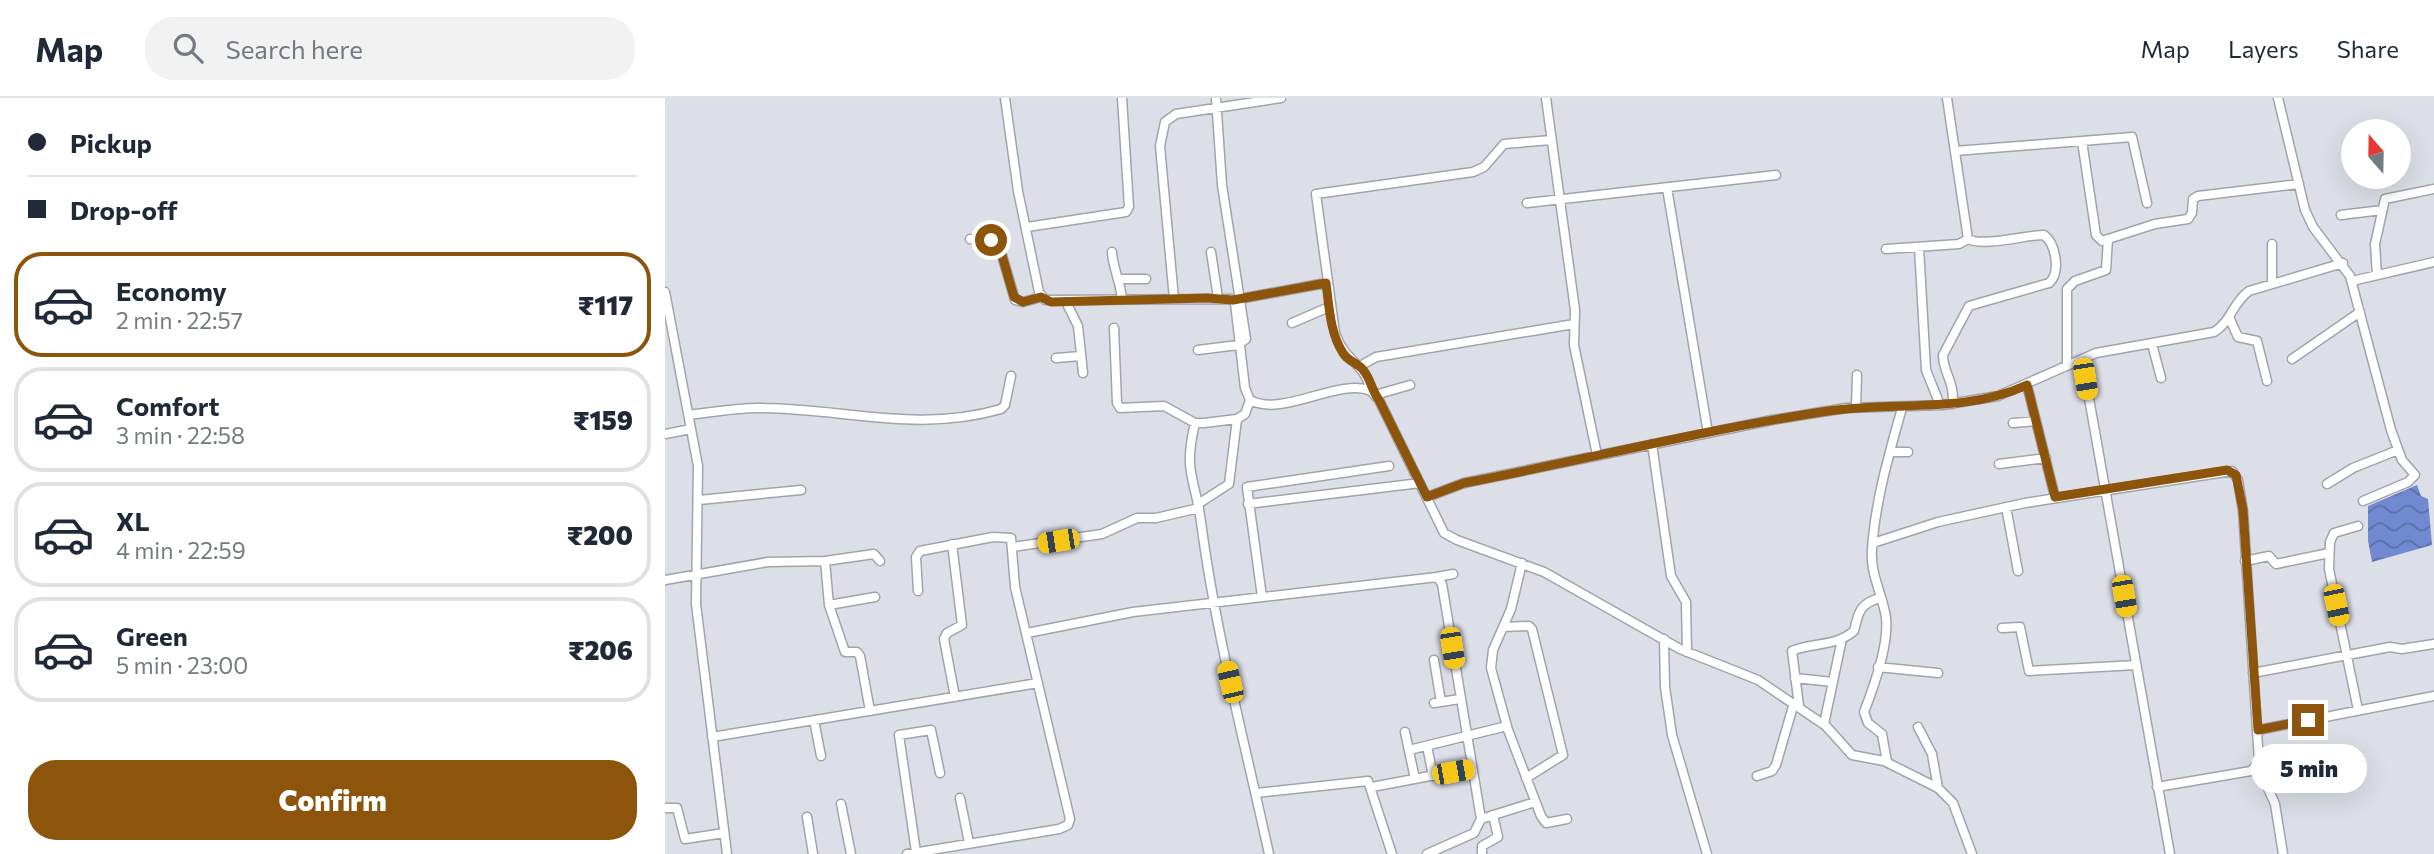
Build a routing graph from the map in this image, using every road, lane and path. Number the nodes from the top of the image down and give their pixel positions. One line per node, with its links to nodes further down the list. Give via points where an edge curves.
1 (1005, 98): 21 (street)
2 (1122, 98): 21 (street, via 1126,212)
3 (1216, 98): 8 (street)
4 (1281, 98): 8 (street)
5 (1546, 98): 9 (street)
6 (1947, 98): 11 (street)
7 (2278, 98): 13 (street)
8 (1216, 108): 41 (street, via 1176,114 1162,130); 42 (street)
9 (1551, 140): 16 (street); 36 (street, via 1504,145 1476,171 1318,191 1315,201)
10 (2082, 141): 11 (street); 18 (street, via 2133,138); 24 (street, via 2096,235 2099,240)
11 (1955, 151): 23 (street)
12 (1776, 175): 14 (street)
13 (2299, 184): 24 (street, via 2198,196 2187,219); 31 (street, via 2309,220)
14 (1667, 188): 16 (street); 79 (street)
15 (2434, 189): 19 (street, via 2387,197)
16 (1559, 200): 17 (street); 49 (street)
17 (1527, 203)
18 (2147, 203)
19 (2382, 210): 20 (street); 32 (street, via 2375,244)
20 (2341, 215)
21 (1027, 227): 39 (street)
22 (970, 239): 39 (street, via 999,245 1015,300)
23 (1968, 239): 26 (street); 69 (street, via 2044,235 2052,242 2056,273 2049,283 1966,308 1943,355 1954,386)
24 (2108, 239): 58 (street, via 2106,270 2075,281 2067,289)
25 (2272, 244): 37 (street)
26 (1919, 247): 27 (street); 70 (street, via 1926,370)
27 (1886, 249)
28 (1112, 252): 33 (street, via 1113,269)
29 (1211, 253): 40 (street)
30 (2434, 262): 32 (street)
31 (2343, 263): 35 (street); 37 (street)
32 (2377, 275): 35 (street)
33 (1120, 279): 34 (street); 43 (street)
34 (1146, 279)
35 (2352, 281): 46 (street)
36 (1326, 283): 42 (street); 45 (street)
37 (2273, 284): 47 (street, via 2245,294)
38 (665, 292): 73 (street)
39 (1041, 297): 44 (street)
40 (1218, 298): 41 (street); 42 (street)
41 (1174, 299): 43 (street)
42 (1237, 299): 52 (street)
43 (1122, 300): 44 (street)
44 (1066, 302): 54 (street, via 1078,326)
45 (1329, 307): 48 (street); 59 (street, via 1343,354)
46 (2360, 312): 57 (street); 82 (street)
47 (2229, 317): 51 (street, via 2214,332); 64 (street, via 2237,335 2257,341)
48 (1292, 323)
49 (1574, 324): 59 (street, via 1375,357); 85 (street, via 1574,345)
50 (1114, 328): 76 (street, via 1118,407 1164,406)
51 (2152, 344): 56 (street); 63 (street)
52 (1238, 345): 53 (street); 68 (street)
53 (1198, 350)
54 (1081, 356): 55 (street); 60 (street)
55 (1056, 358)
56 (2082, 359): 58 (street); 91 (street)
57 (2292, 359)
58 (2067, 365): 66 (street)
59 (1360, 366): 67 (street)
60 (1083, 373)
61 (1857, 375): 71 (street)
62 (1011, 376): 73 (street, via 1001,409 933,420 766,408)
63 (2161, 378)
64 (2267, 382)
65 (1410, 384): 67 (street)
66 (2027, 385): 69 (street); 75 (street)
67 (1373, 393): 68 (street, via 1352,389 1268,404); 89 (street)
68 (1250, 400): 74 (street, via 1245,414)
69 (1953, 404): 70 (street)
70 (1940, 405): 72 (street)
71 (1856, 408): 72 (street); 79 (street)
72 (1902, 408): 83 (street)
73 (689, 415): 78 (street)
74 (1237, 419): 76 (street); 98 (street, via 1229,484)
75 (2036, 421): 77 (street); 86 (street)
76 (1195, 423): 98 (street, via 1188,466)
77 (2013, 423)
78 (691, 429): 80 (street); 95 (street)
79 (1709, 433): 81 (street)
80 (665, 434)
81 (1652, 444): 85 (street); 126 (street, via 1669,568 1686,602)
82 (2398, 450): 90 (street); 96 (street, via 2414,477)
83 (1890, 452): 84 (street); 101 (street)
84 (1908, 452)
85 (1597, 455): 93 (street, via 1464,483)
86 (2046, 458): 87 (street); 94 (street)
87 (1999, 464)
88 (1389, 466): 97 (street, via 1254,484 1246,489)
89 (1420, 483): 93 (street); 97 (street)
90 (2327, 484)
91 (2104, 488): 94 (street); 107 (street, via 2232,471 2243,510); 129 (street)
92 (801, 490): 95 (street)
93 (1427, 497): 108 (street, via 1441,529 1450,537)
94 (2055, 497): 99 (street)
95 (699, 500): 111 (street)
96 (2363, 500)
97 (1248, 504): 116 (street)
98 (1198, 506): 103 (street, via 1134,519 1102,534); 118 (street)
99 (2006, 507): 101 (street); 109 (street)
100 (2358, 526): 104 (street, via 2334,533)
101 (1873, 543): 117 (street, via 1872,568)
102 (952, 544): 103 (street, via 1008,536); 114 (street, via 918,552); 137 (street, via 962,625 944,639)
103 (1013, 547): 122 (street, via 1015,587)
104 (2329, 553): 107 (street, via 2276,564 2269,556); 127 (street)
105 (825, 561): 106 (street, via 874,554); 111 (street, via 768,562); 119 (street)
106 (880, 561)
107 (2245, 561): 132 (street)
108 (1523, 563): 120 (street); 123 (street)
109 (2018, 571)
110 (1453, 574): 112 (street)
111 (696, 576): 113 (street); 148 (street)
112 (1437, 577): 116 (street); 138 (street, via 1442,584)
113 (665, 580)
114 (918, 590)
115 (875, 597): 119 (street)
116 (1262, 597): 118 (street)
117 (1880, 598): 124 (street, via 1865,603 1854,631); 130 (street, via 1886,620)
118 (1213, 603): 122 (street, via 1110,616); 164 (street)
119 (829, 605): 141 (street, via 843,650 860,656)
120 (1504, 627): 144 (street, via 1493,650 1491,668); 159 (street, via 1532,629 1563,752 1561,759)
121 (2002, 628): 129 (street, via 2020,627 2027,667 2032,672)
122 (1027, 633): 135 (street)
123 (1664, 639): 126 (street); 183 (street, via 1672,735)
124 (1842, 639): 133 (street, via 1793,650); 134 (street)
125 (2434, 644): 127 (street)
126 (1687, 652): 139 (street, via 1758,680)
127 (2347, 656): 132 (street); 140 (street)
128 (1434, 660): 138 (street, via 1438,703)
129 (2136, 665): 162 (street)
130 (1878, 667): 131 (street); 153 (street, via 1864,716 1882,734)
131 (1938, 673)
132 (2253, 673): 146 (street)
133 (1795, 678): 134 (street); 139 (street)
134 (1833, 682): 143 (street)
135 (1038, 683): 137 (street); 174 (street, via 1069,823 1054,830)
136 (2434, 696): 140 (street)
137 (955, 697): 141 (street)
138 (1460, 699): 149 (street)
139 (1797, 704): 143 (street); 158 (street, via 1776,765)
140 (2358, 710): 146 (street)
141 (870, 711): 142 (street)
142 (814, 720): 148 (street); 152 (street)
143 (1824, 724): 153 (street, via 1852,755)
144 (1507, 726): 149 (street); 159 (street)
145 (1918, 727): 163 (street, via 1932,754)
146 (2258, 730): 154 (street)
147 (1405, 732): 151 (street)
148 (712, 737): 173 (street)
149 (1466, 737): 150 (street); 155 (street)
150 (1427, 746): 151 (street); 157 (street)
151 (1409, 750): 160 (street)
152 (821, 757)
153 (1887, 762): 163 (street)
154 (2258, 766): 162 (street); 186 (street, via 2275,804)
155 (1472, 768): 157 (street); 172 (street)
156 (940, 773): 175 (street, via 931,730 899,735)
157 (1433, 776): 160 (street)
158 (1757, 776)
159 (1526, 778): 166 (street)
160 (1415, 779): 161 (street)
161 (1372, 787): 164 (street, via 1363,780); 180 (street)
162 (2157, 787): 185 (street)
163 (1938, 788): 184 (street, via 1953,803)
164 (1256, 793): 179 (street)
165 (960, 798): 174 (street)
166 (1535, 802): 169 (street); 171 (street, via 1546,823)
167 (841, 804): 178 (street)
168 (665, 808): 173 (street, via 677,808 685,839)
169 (1493, 815): 172 (street); 182 (street, via 1498,837 1482,846)
170 (807, 817): 177 (street)
171 (1567, 819)
172 (1481, 820): 181 (street, via 1474,834)
173 (724, 833): 176 (street)
174 (969, 843): 175 (street)
175 (911, 853)
176 (727, 854)
177 (813, 854)
178 (851, 854)
179 (1269, 854)
180 (1392, 854)
181 (1427, 854)
182 (1482, 854)
183 (1707, 854)
184 (1972, 854)
185 (2170, 854)
186 (2283, 854)

